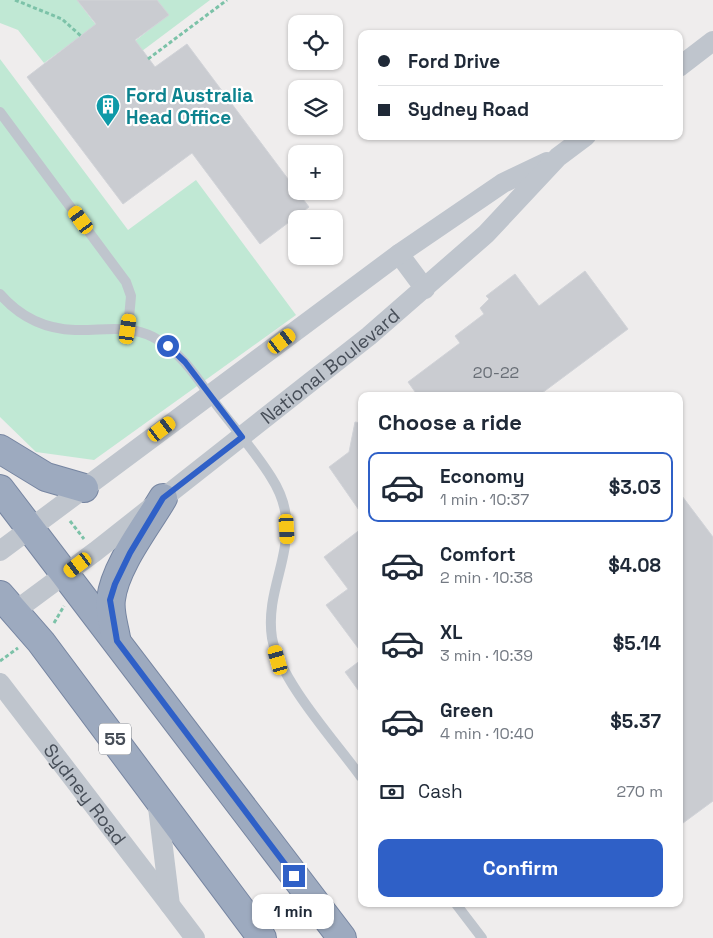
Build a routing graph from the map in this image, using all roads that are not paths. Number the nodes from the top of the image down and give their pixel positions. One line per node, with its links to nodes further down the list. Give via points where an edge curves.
1 (713, 41): 2 (street)
2 (683, 64)
3 (0, 112): 9 (lane, via 126,282 131,296)
4 (581, 140): 5 (street, National Boulevard)
5 (558, 157): 6 (street, National Boulevard, via 503,183); 7 (street, National Boulevard, via 486,234)
6 (399, 254): 7 (street); 10 (street, National Boulevard)
7 (425, 289): 11 (street, National Boulevard)
8 (0, 294): 9 (lane, via 28,318 52,327)
9 (128, 329): 10 (lane, via 152,336 168,346 185,362)
10 (209, 394): 11 (lane); 13 (street, National Boulevard)
11 (242, 437): 15 (street, National Boulevard); 22 (lane, via 272,478 281,495 286,517 287,540 272,602 271,623 278,660 291,683)
12 (0, 449): 13 (highway, via 46,478)
13 (84, 488): 16 (street, National Boulevard)
14 (0, 489): 16 (highway)
15 (163, 498): 18 (street, National Boulevard); 20 (highway, via 115,584 110,600)
16 (31, 529): 17 (street, National Boulevard); 18 (highway)
17 (0, 551)
18 (65, 575): 19 (street, National Boulevard); 20 (highway)
19 (7, 603): 23 (highway, Sydney Road / 55, via 41,642)
20 (117, 641): 28 (highway)
21 (0, 683): 24 (street, Sydney Road)
22 (358, 773)
23 (156, 794): 24 (street, Sydney Road); 27 (highway, Sydney Road / 55)
24 (170, 905): 26 (street, Sydney Road)
25 (458, 907): 29 (lane)
26 (195, 938)
27 (262, 938)
28 (342, 938)
29 (482, 938)

